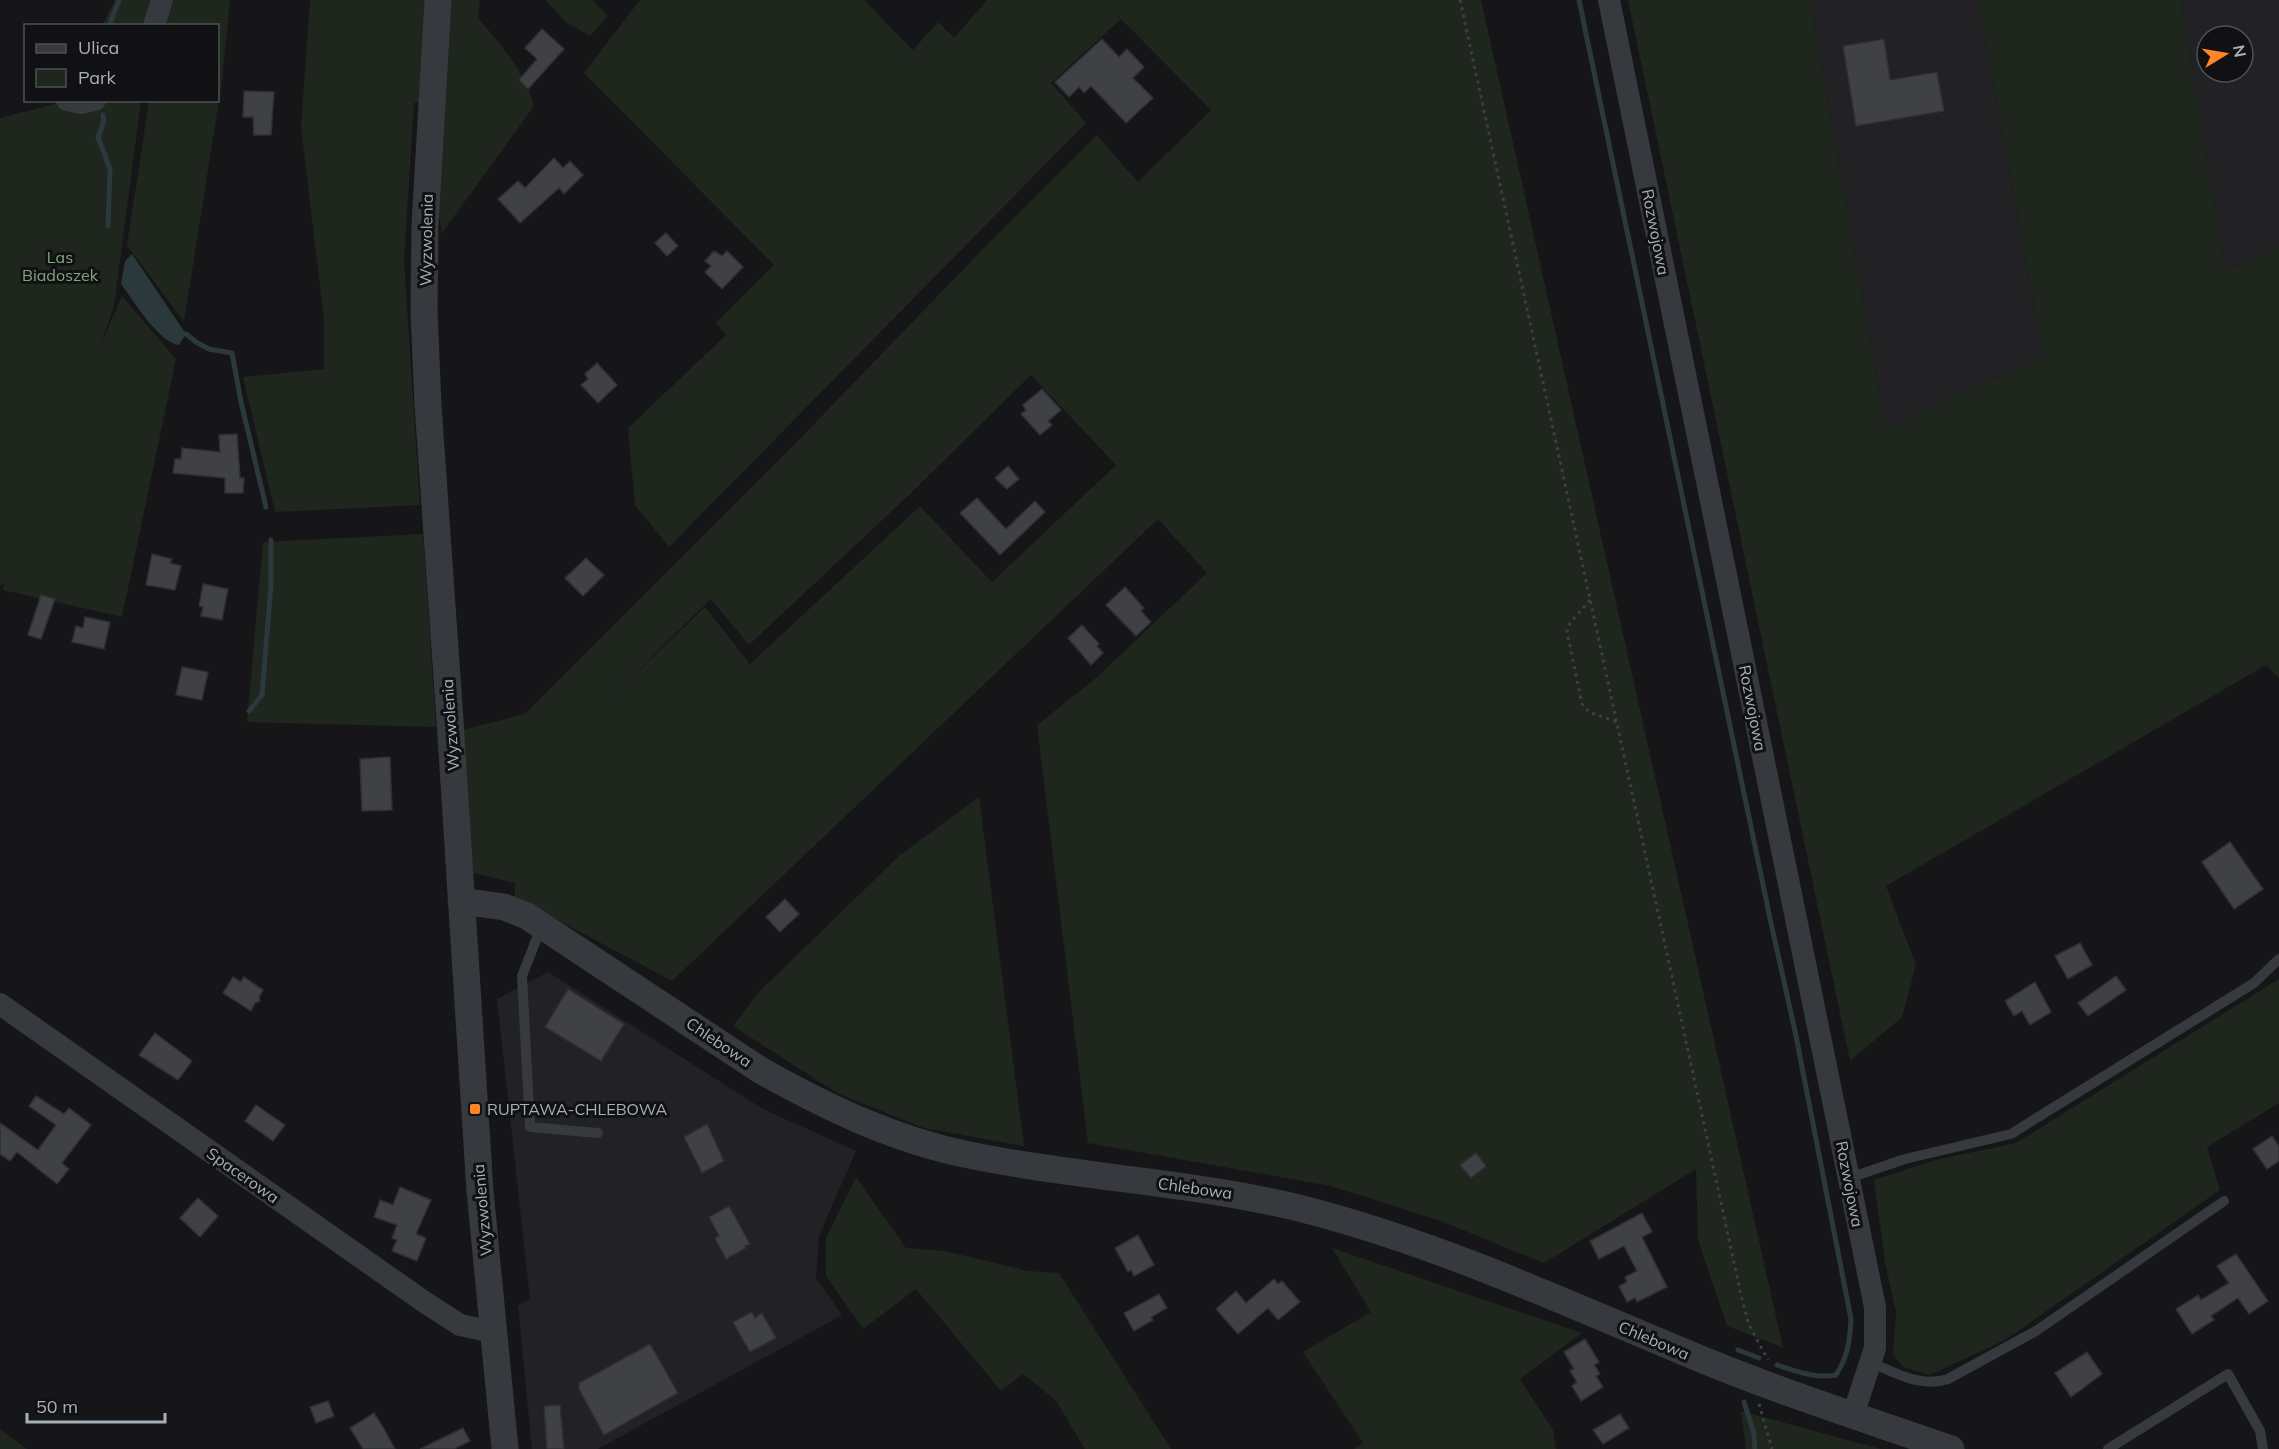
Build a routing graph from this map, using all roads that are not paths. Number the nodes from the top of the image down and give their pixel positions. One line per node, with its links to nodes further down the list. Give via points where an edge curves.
1 (162, 0): 4 (street)
2 (438, 0): 5 (street, Wyzwolenia, via 426,199 424,311)
3 (1609, 0): 10 (street, Rozwojowa)
4 (155, 24)
5 (461, 901): 6 (street, Chlebowa, via 504,907); 12 (street, Wyzwolenia)
6 (542, 925): 9 (lane, via 522,976 530,1127); 14 (street, Chlebowa, via 760,1070 873,1126 969,1155 1210,1189 1317,1212 1449,1256 1704,1361)
7 (2279, 959): 10 (lane, via 2254,983 2011,1134 1905,1159)
8 (0, 1004): 12 (street, Spacerowa, via 423,1301 460,1325)
9 (598, 1133)
10 (1849, 1178): 13 (street, Rozwojowa, via 1875,1307 1875,1348)
11 (2224, 1201): 13 (lane, via 2036,1330 1948,1378 1919,1382)
12 (493, 1332): 15 (street, Wyzwolenia)
13 (1870, 1362): 14 (street, Rozwojowa)
14 (1853, 1415): 16 (street, Chlebowa)
15 (505, 1449)
16 (1951, 1449)
17 (2108, 1449): 18 (lane, via 2228,1374 2260,1431)
18 (2263, 1449)

